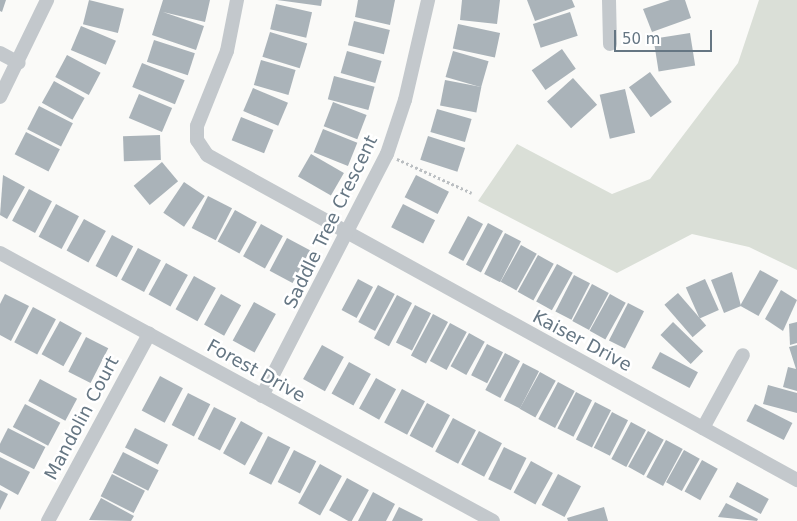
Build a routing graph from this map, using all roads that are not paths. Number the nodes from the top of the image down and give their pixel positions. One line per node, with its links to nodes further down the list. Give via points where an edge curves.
1 (47, 0): 7 (street)
2 (237, 0): 9 (street, Kaiser Drive, via 227,51 197,126 197,140 207,155)
3 (428, 0): 9 (street, Saddle Tree Crescent, via 405,100 387,154)
4 (609, 0): 5 (street)
5 (610, 44)
6 (0, 53): 7 (street)
7 (19, 63): 8 (street)
8 (0, 97)
9 (348, 236): 13 (street, Saddle Tree Crescent); 14 (street, Kaiser Drive)
10 (0, 253): 11 (street, Forest Drive)
11 (149, 334): 13 (street, Forest Drive); 16 (street, Mandolin Court)
12 (743, 355): 14 (street)
13 (262, 396): 17 (street, Forest Drive)
14 (703, 428): 15 (street, Kaiser Drive)
15 (797, 480)
16 (48, 521)
17 (493, 521)

